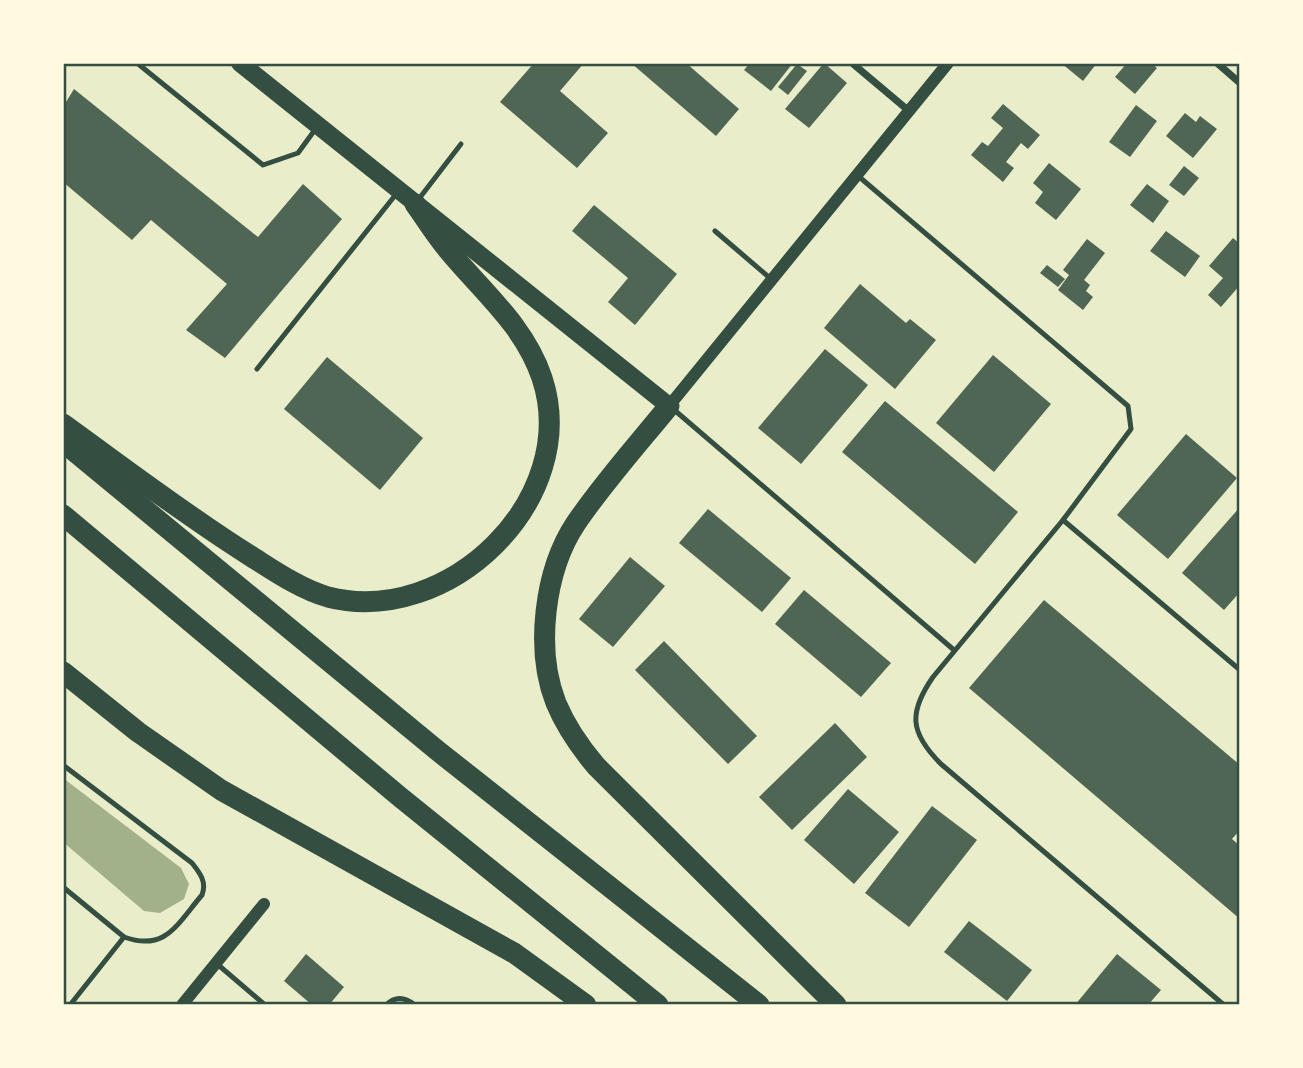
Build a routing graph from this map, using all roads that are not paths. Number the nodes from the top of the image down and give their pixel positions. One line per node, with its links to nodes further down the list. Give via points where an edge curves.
1 (137, 63): 8 (lane, via 263,165 298,153)
2 (852, 63): 7 (street)
3 (948, 63): 7 (street)
4 (1217, 63): 6 (street)
5 (252, 66): 8 (main road)
6 (1240, 83)
7 (909, 111): 10 (street)
8 (318, 126): 11 (main road)
9 (461, 144): 11 (lane)
10 (856, 174): 13 (street); 19 (lane, via 1128,406 1131,429)
11 (407, 197): 14 (lane); 15 (main road); 16 (highway, via 500,306 527,346 543,379 548,411 541,467 526,502 495,546 463,573 409,596 328,597 281,575 203,526)
12 (715, 231): 13 (lane)
13 (771, 279): 15 (street)
14 (257, 369)
15 (669, 406): 20 (lane); 36 (highway, via 575,524 557,562 546,631 551,686 568,727 596,766)
16 (63, 424)
17 (63, 442): 35 (highway, via 438,751)
18 (63, 515): 34 (highway)
19 (1063, 520): 20 (lane); 21 (lane)
20 (954, 650): 37 (lane, via 924,691 915,716 916,733 925,746)
21 (1240, 670)
22 (63, 672): 33 (highway, via 221,790 514,953)
23 (63, 765): 26 (lane, via 201,874 202,895 165,937 141,943)
24 (63, 887): 26 (lane)
25 (264, 904): 27 (street)
26 (124, 937): 28 (lane)
27 (216, 963): 29 (street); 30 (lane)
28 (70, 1005)
29 (182, 1005)
30 (265, 1005)
31 (386, 1005): 32 (lane, via 402,998)
32 (415, 1005)
33 (586, 1005)
34 (658, 1005)
35 (759, 1005)
36 (836, 1005)
37 (1224, 1005)

